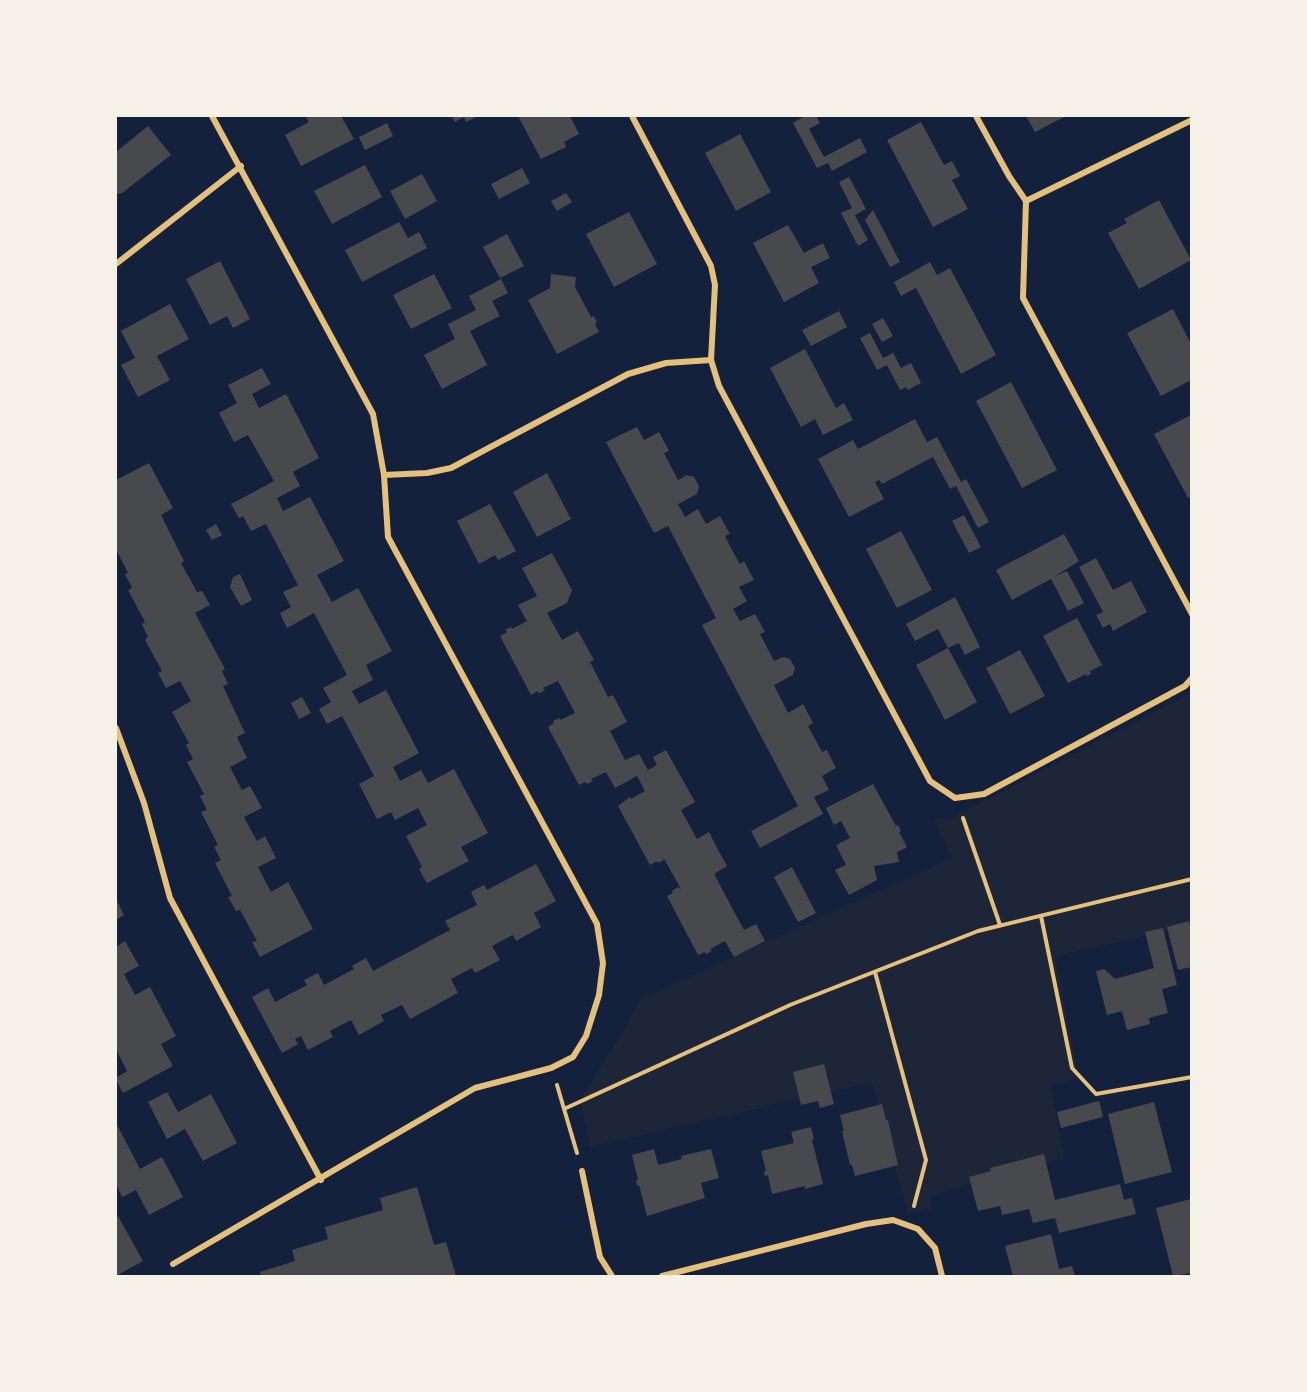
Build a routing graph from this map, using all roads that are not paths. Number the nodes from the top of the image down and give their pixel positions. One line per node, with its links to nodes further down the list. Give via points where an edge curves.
1 (212, 116): 5 (street)
2 (632, 116): 8 (street, via 711,266 715,285)
3 (976, 116): 6 (street)
4 (1191, 120): 6 (street)
5 (241, 166): 7 (street); 9 (street, via 373,414)
6 (1026, 201): 10 (street, via 1023,298)
7 (116, 264)
8 (711, 360): 9 (street, via 666,363 628,374 451,468); 11 (street, via 719,386 930,782 955,798 984,794 1185,686)
9 (384, 475): 14 (street, via 388,537 597,924 603,963 599,995 586,1036 573,1057 551,1068 475,1088)
10 (1191, 614)
11 (1191, 678)
12 (116, 728): 14 (street, via 144,804 170,898)
13 (582, 1171): 16 (street, via 600,1257)
14 (321, 1180): 15 (street)
15 (173, 1264)
16 (612, 1276)
17 (662, 1276): 18 (street, via 894,1220 918,1228 935,1248)
18 (942, 1276)

